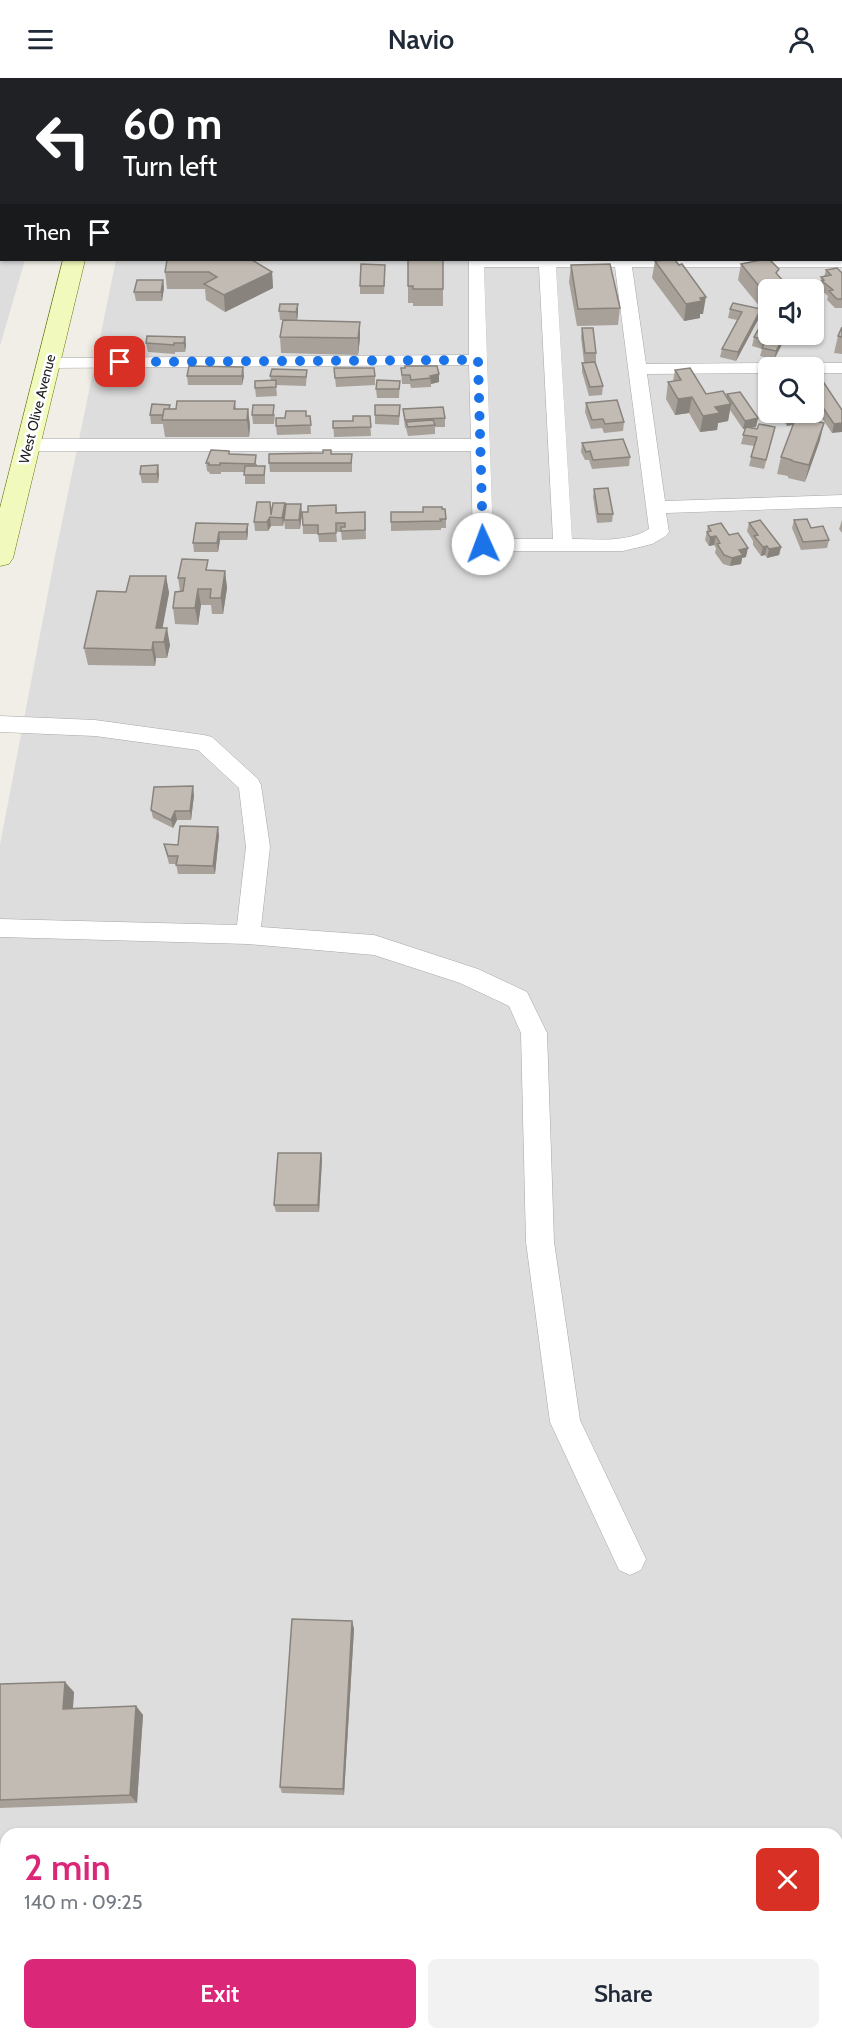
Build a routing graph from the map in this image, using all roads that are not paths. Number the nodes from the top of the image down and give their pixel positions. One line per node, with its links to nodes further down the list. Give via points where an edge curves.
1 (74, 261): 6 (main road, West Olive Avenue)
2 (547, 262): 3 (lane); 5 (lane, via 476,262); 15 (lane)
3 (623, 262): 4 (lane); 10 (lane)
4 (842, 262)
5 (478, 360): 6 (lane); 12 (lane)
6 (48, 363): 11 (main road, West Olive Avenue)
7 (758, 368): 10 (lane)
8 (824, 368): 9 (lane)
9 (842, 368)
10 (638, 369): 14 (lane)
11 (28, 445): 12 (lane); 16 (main road, West Olive Avenue)
12 (480, 445): 15 (lane, via 483,544)
13 (842, 501): 14 (lane)
14 (656, 507): 15 (lane, via 658,531 645,540 623,545)
15 (563, 545)
16 (0, 558)
17 (0, 724): 19 (lane, via 95,728 204,743 250,785 258,848)
18 (0, 928): 19 (lane)
19 (248, 935): 20 (lane, via 374,945 469,976 518,999 534,1033 540,1242 565,1422)
20 (630, 1559)

